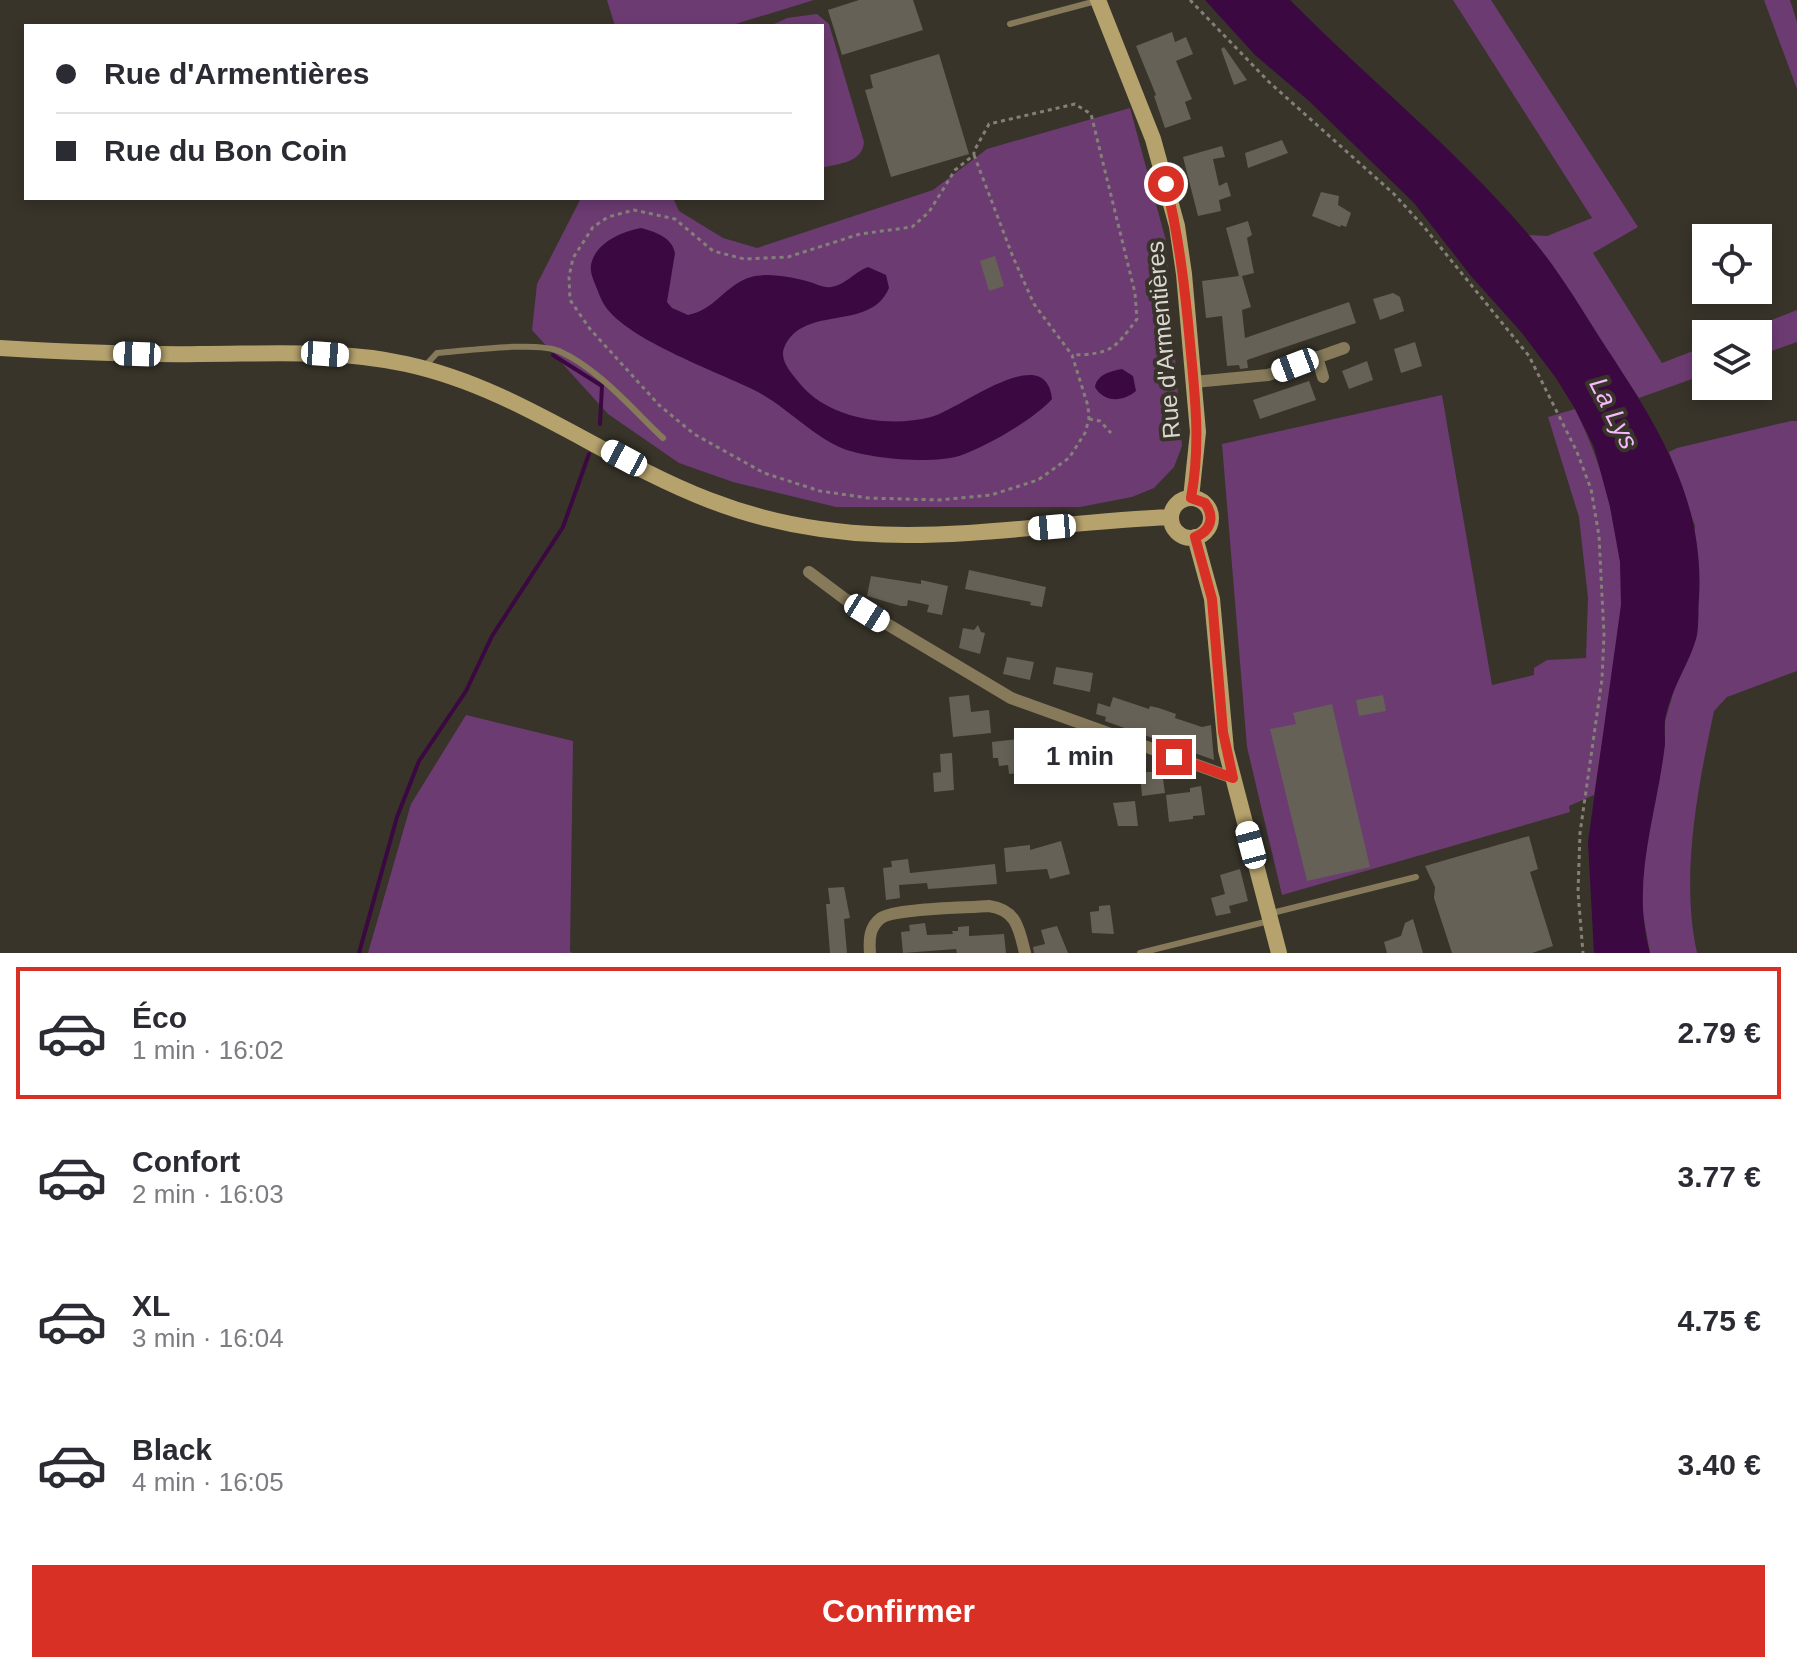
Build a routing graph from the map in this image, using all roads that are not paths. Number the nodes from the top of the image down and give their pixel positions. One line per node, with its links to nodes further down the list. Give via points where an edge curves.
1 (1098, 0): 2 (lane); 8 (main road, Rue d'Armentières, via 1149,129 1171,203 1183,262)
2 (1010, 24)
3 (0, 348): 6 (main road, via 325,354)
4 (1344, 348): 5 (street)
5 (1317, 357): 7 (street); 8 (street, via 1268,375)
6 (422, 368): 9 (lane, via 437,353 557,350 586,368); 11 (main road, via 516,402 708,500 804,528 918,536)
7 (1323, 377)
8 (1194, 382): 10 (main road, Rue d'Armentières, via 1198,442)
9 (663, 438)
10 (1191, 498): 11 (main road, via 1177,503); 12 (main road, via 1205,503 1211,517 1208,529)
11 (1171, 517): 12 (main road, via 1178,533)
12 (1195, 537): 14 (main road, via 1212,599 1223,732)
13 (809, 572): 14 (street, via 1011,698)
14 (1233, 778): 16 (main road)
15 (1416, 877): 16 (lane)
16 (1269, 917): 19 (lane); 20 (main road)
17 (870, 953): 18 (street, via 873,927 887,915 989,906 1015,918)
18 (1025, 953)
19 (1140, 953)
20 (1279, 953)

